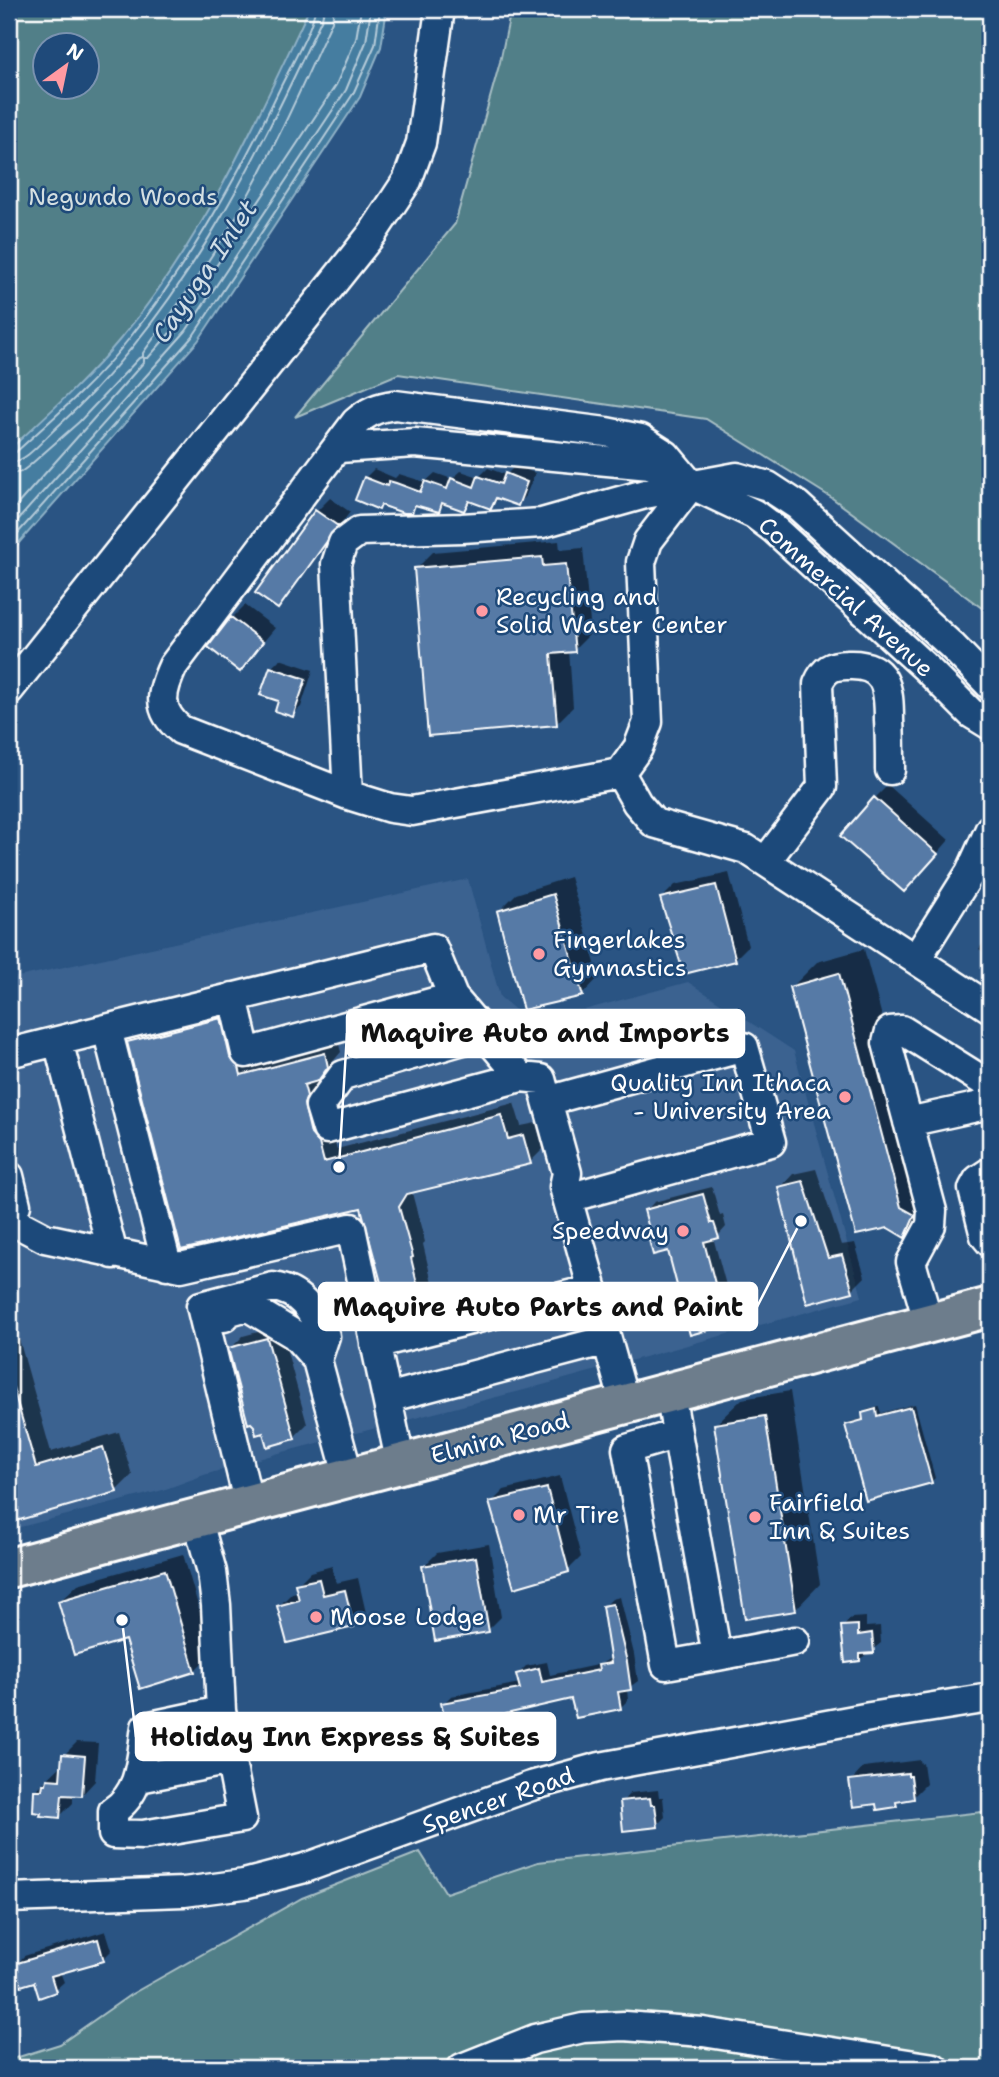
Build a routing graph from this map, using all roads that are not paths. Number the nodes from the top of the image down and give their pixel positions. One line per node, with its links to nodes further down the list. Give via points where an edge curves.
1 (439, 9): 5 (street, via 421,143 407,181 372,234)
2 (339, 448): 3 (street, via 415,443 580,457 650,466); 3 (street, via 368,411 396,405 641,439 666,456); 9 (street, via 173,666 162,698 171,722 181,730)
3 (691, 485): 4 (street, Commercial Avenue, via 737,477 768,486 797,505); 6 (street, Commercial Avenue, via 754,514 774,529 972,714); 8 (street, via 648,541 640,562 648,722 638,748); 9 (street, Commercial Avenue, via 542,523 359,531 343,543 336,564)
4 (990, 685)
5 (9, 690)
6 (990, 725)
7 (890, 771): 11 (street, via 889,691 884,679 871,668 834,665 823,672 818,684 822,787)
8 (620, 773): 9 (street, via 412,811); 11 (street, via 654,823 746,849)
9 (348, 795)
10 (990, 829): 12 (street, via 970,873)
11 (766, 861): 12 (street)
12 (916, 959): 15 (street)
13 (453, 997): 14 (street, via 433,948); 14 (street, via 246,1053); 17 (street)
14 (233, 998): 16 (street)
15 (990, 1008)
16 (107, 1029): 18 (street); 31 (street)
17 (484, 1034): 20 (street); 20 (street, via 343,1075 320,1105 327,1129)
18 (58, 1041): 19 (street); 30 (street)
19 (9, 1053)
20 (521, 1077): 22 (street, via 541,1079)
21 (990, 1093): 24 (street, via 988,1084 902,1030 890,1031 887,1043)
22 (547, 1101): 27 (street, via 567,1173 564,1187); 27 (street, via 744,1047 771,1142)
23 (990, 1104): 24 (street)
24 (908, 1122): 34 (street, via 932,1211 931,1225 911,1262)
25 (990, 1172): 29 (street, via 972,1189)
26 (9, 1177): 28 (street, via 16,1205)
27 (568, 1198): 32 (street)
28 (10, 1219): 30 (street, via 45,1238)
29 (990, 1242)
30 (113, 1254): 31 (street)
31 (167, 1265): 36 (street, via 181,1267 351,1228)
32 (593, 1289): 35 (street); 36 (street)
33 (990, 1307): 34 (highway, Elmira Road)
34 (929, 1324): 38 (highway, Elmira Road)
35 (607, 1340): 39 (street); 40 (street)
36 (375, 1344): 39 (street)
37 (317, 1360): 42 (street, via 295,1335 247,1306 224,1315 220,1332 246,1428); 42 (street, via 324,1336 310,1308 285,1288 201,1306); 44 (street)
38 (670, 1393): 40 (highway, Elmira Road); 41 (street)
39 (387, 1398): 43 (street)
40 (625, 1404): 43 (highway, Elmira Road)
41 (677, 1434): 49 (street); 49 (street, via 627,1450 666,1665)
42 (236, 1451): 45 (street)
43 (401, 1465): 44 (highway, Elmira Road)
44 (349, 1478): 45 (highway, Elmira Road)
45 (249, 1505): 46 (highway, Elmira Road)
46 (197, 1518): 47 (highway, Elmira Road); 51 (street, via 212,1572)
47 (9, 1568)
48 (795, 1641): 49 (street)
49 (717, 1656)
50 (990, 1698): 54 (street, Spencer Road, via 600,1767 531,1786 305,1868 244,1884 184,1892)
51 (221, 1712): 52 (street); 53 (street, via 146,1727)
52 (231, 1760): 53 (street); 53 (street, via 242,1818 143,1835 113,1834 113,1811 132,1794)
53 (139, 1778)
54 (9, 1898)
55 (462, 2068): 56 (street, via 535,2039 625,2025 703,2032)
56 (934, 2068)

